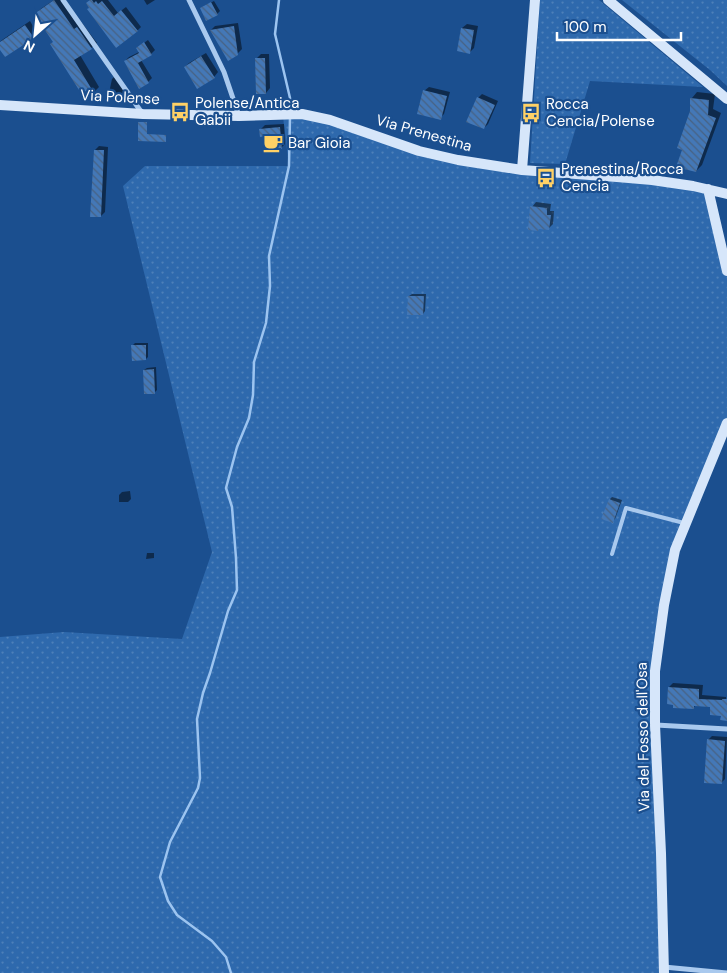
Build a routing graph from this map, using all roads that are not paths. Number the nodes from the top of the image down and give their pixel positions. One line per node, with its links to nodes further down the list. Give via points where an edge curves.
1 (63, 0): 7 (street)
2 (189, 0): 8 (street, via 224,72)
3 (535, 0): 9 (main road)
4 (608, 0): 5 (main road)
5 (727, 99)
6 (0, 105): 7 (main road, Via Polense)
7 (143, 114): 8 (main road, Via Polense)
8 (240, 116): 9 (main road, Via Prenestina, via 302,114 330,120 438,156)
9 (522, 170): 10 (main road, Via Prenestina, via 627,177)
10 (708, 189): 11 (main road, Via Prenestina); 12 (main road)
11 (727, 194)
12 (727, 271)
13 (727, 423): 14 (main road, Via del Fosso dell'Osa)
14 (686, 523): 15 (lane, via 626,508); 16 (main road, Via del Fosso dell'Osa, via 675,550 664,605 655,671)
15 (612, 554)
16 (655, 726): 17 (street); 18 (main road, Via del Fosso dell'Osa)
17 (727, 729)
18 (664, 970): 19 (street)
19 (727, 973)

